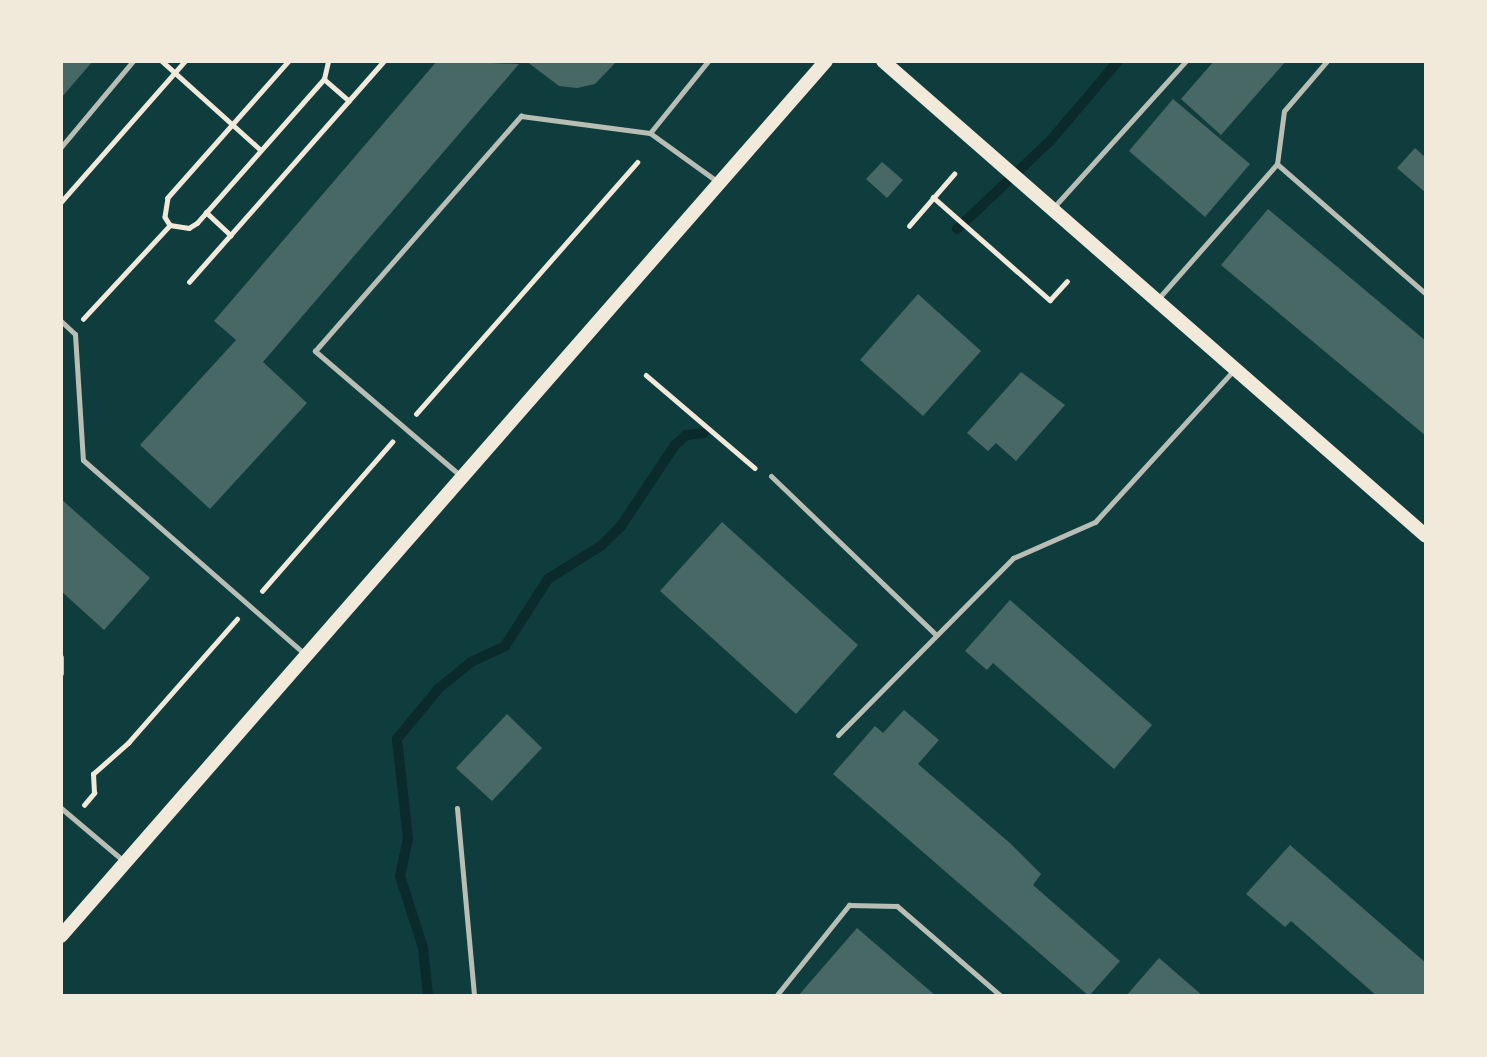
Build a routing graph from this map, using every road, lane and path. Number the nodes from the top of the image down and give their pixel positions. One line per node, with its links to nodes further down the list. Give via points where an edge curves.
1 (133, 61): 17 (lane)
2 (162, 61): 12 (path)
3 (185, 61): 12 (path)
4 (289, 61): 15 (path)
5 (328, 61): 13 (path)
6 (384, 61): 14 (path)
7 (708, 61): 16 (lane)
8 (826, 61): 22 (main road)
9 (883, 61): 25 (main road)
10 (1186, 61): 25 (lane)
11 (1326, 61): 20 (lane, via 1284,111)
12 (175, 73): 15 (path); 24 (path)
13 (324, 79): 14 (path); 18 (path)
14 (349, 101): 29 (path)
15 (233, 125): 18 (path); 27 (path, via 168,198 165,216)
16 (650, 133): 22 (lane); 38 (lane, via 521,116 315,351)
17 (61, 146)
18 (261, 150): 26 (path)
19 (637, 163): 38 (path)
20 (1278, 164): 32 (lane); 33 (lane)
21 (954, 174): 23 (path)
22 (720, 184): 39 (main road)
23 (933, 197): 28 (path); 30 (path, via 1050,300)
24 (61, 202)
25 (1053, 208): 33 (main road)
26 (206, 212): 27 (path, via 189,228); 29 (path)
27 (170, 225): 35 (path)
28 (909, 226)
29 (231, 235): 31 (path)
30 (1067, 281)
31 (189, 282)
32 (1426, 294)
33 (1157, 300): 36 (main road)
34 (61, 321): 35 (lane)
35 (72, 331): 42 (lane, via 83,460)
36 (1235, 369): 41 (main road); 43 (lane, via 1095,522 1013,558)
37 (646, 375): 40 (path, via 748,464)
38 (404, 428): 39 (lane); 42 (path)
39 (462, 477): 44 (main road)
40 (771, 477): 43 (lane)
41 (1426, 536)
42 (249, 605): 44 (lane); 50 (path, via 128,743 93,774 94,793)
43 (935, 634): 47 (lane)
44 (306, 655): 51 (main road)
45 (61, 657): 46 (lane)
46 (61, 673)
47 (838, 735)
48 (61, 808): 50 (lane)
49 (457, 808): 53 (lane)
50 (73, 817): 51 (lane)
51 (125, 862): 52 (main road)
52 (61, 936)
53 (474, 996)
54 (776, 996): 55 (lane, via 849,905 897,906)
55 (1001, 996)

